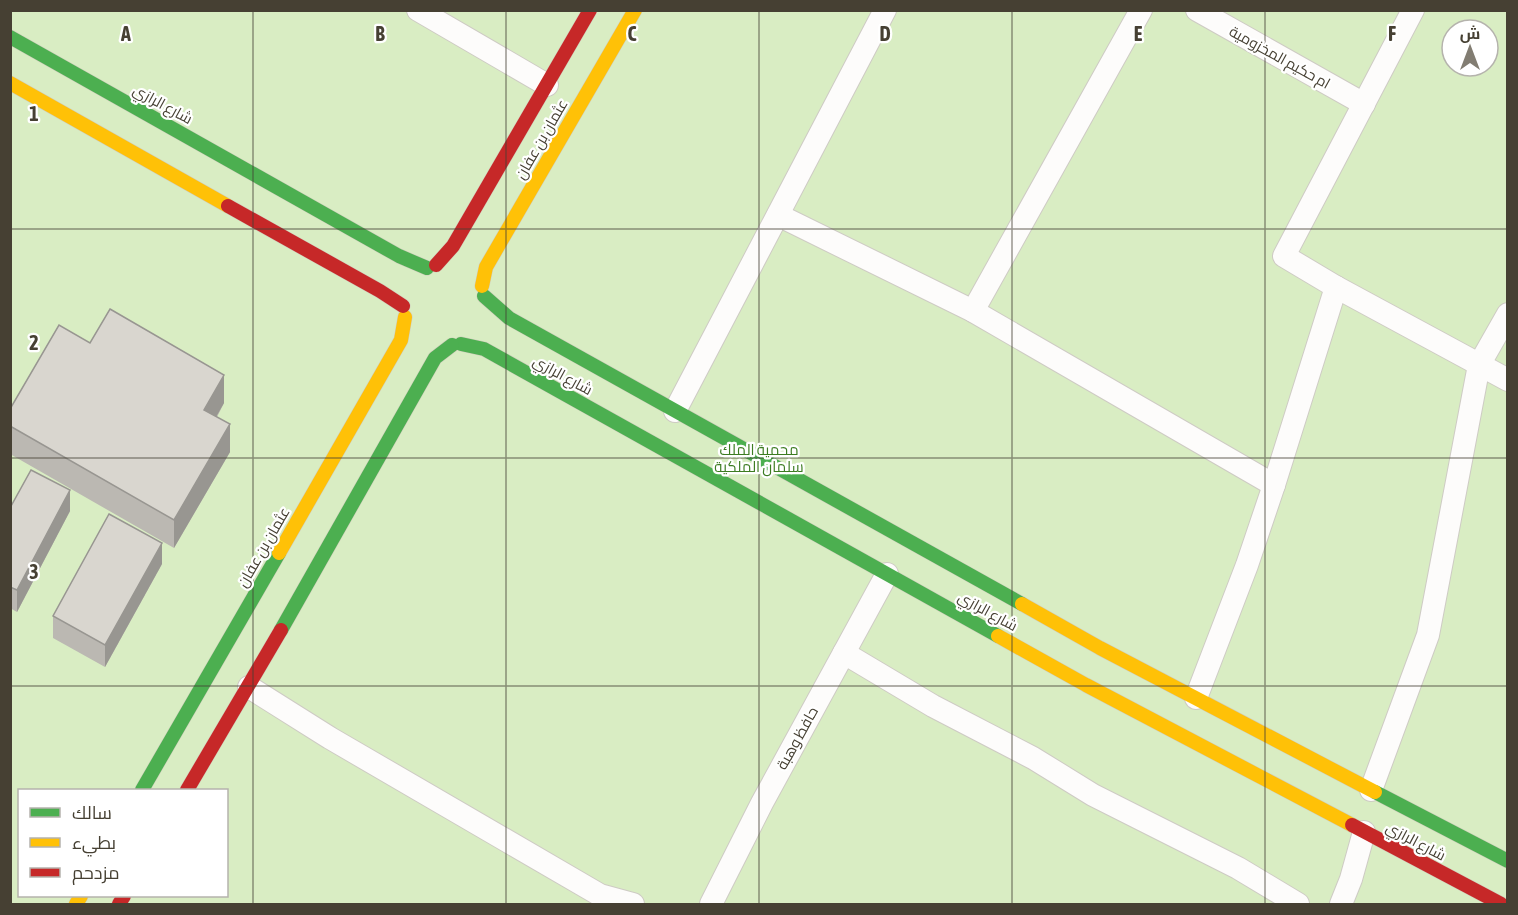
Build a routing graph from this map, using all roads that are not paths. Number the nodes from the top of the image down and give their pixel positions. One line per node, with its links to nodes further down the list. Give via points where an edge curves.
1 (418, 10): 10 (street)
2 (590, 10): 10 (street, عثمان بن عفان)
3 (635, 10): 19 (street, عثمان بن عفان, via 486,267)
4 (885, 10): 12 (street)
5 (1141, 10): 20 (street)
6 (1197, 10): 11 (street, ام حكيم المخزومية)
7 (1413, 10): 11 (street)
8 (10, 37): 14 (street, شارع الرازي, via 399,255)
9 (10, 83): 21 (street, via 380,291)
10 (547, 86): 14 (street, عثمان بن عفان, via 453,246)
11 (1364, 104): 17 (street, via 1284,255)
12 (778, 215): 20 (street); 30 (street)
13 (458, 265): 14 (street)
14 (432, 266): 16 (street, عثمان بن عفان)
15 (471, 273): 19 (street, شارع الرازي)
16 (414, 276)
17 (1336, 287): 28 (street); 31 (street)
18 (406, 290): 21 (street, عثمان بن عفان)
19 (483, 291): 22 (street); 30 (street, شارع الرازي, via 509,318)
20 (973, 311): 31 (street)
21 (404, 312): 25 (street); 36 (street, عثمان بن عفان, via 401,340)
22 (485, 312)
23 (1508, 314): 28 (street)
24 (474, 334): 27 (street)
25 (416, 335)
26 (429, 344): 27 (street, شارع الرازي)
27 (457, 345): 32 (street, شارع الرازي, via 484,349); 34 (street, via 435,358)
28 (1479, 365): 29 (street); 38 (street, via 1428,635)
29 (1508, 380)
30 (675, 411): 35 (street, شارع الرازي)
31 (1274, 485): 35 (street)
32 (887, 574): 33 (street, حافظ وهبة); 39 (street, شارع الرازي)
33 (844, 652): 42 (street, حافظ وهبة); 43 (street, via 1093,795 1238,867)
34 (249, 687): 37 (street); 41 (street, via 600,895)
35 (1196, 698): 38 (street, شارع الرازي)
36 (143, 789)
37 (188, 789)
38 (1371, 790): 40 (street, شارع الرازي)
39 (1364, 832): 44 (street); 45 (street, شارع الرازي)
40 (1508, 861)
41 (633, 904)
42 (711, 904)
43 (1298, 904)
44 (1341, 904)
45 (1501, 904)

